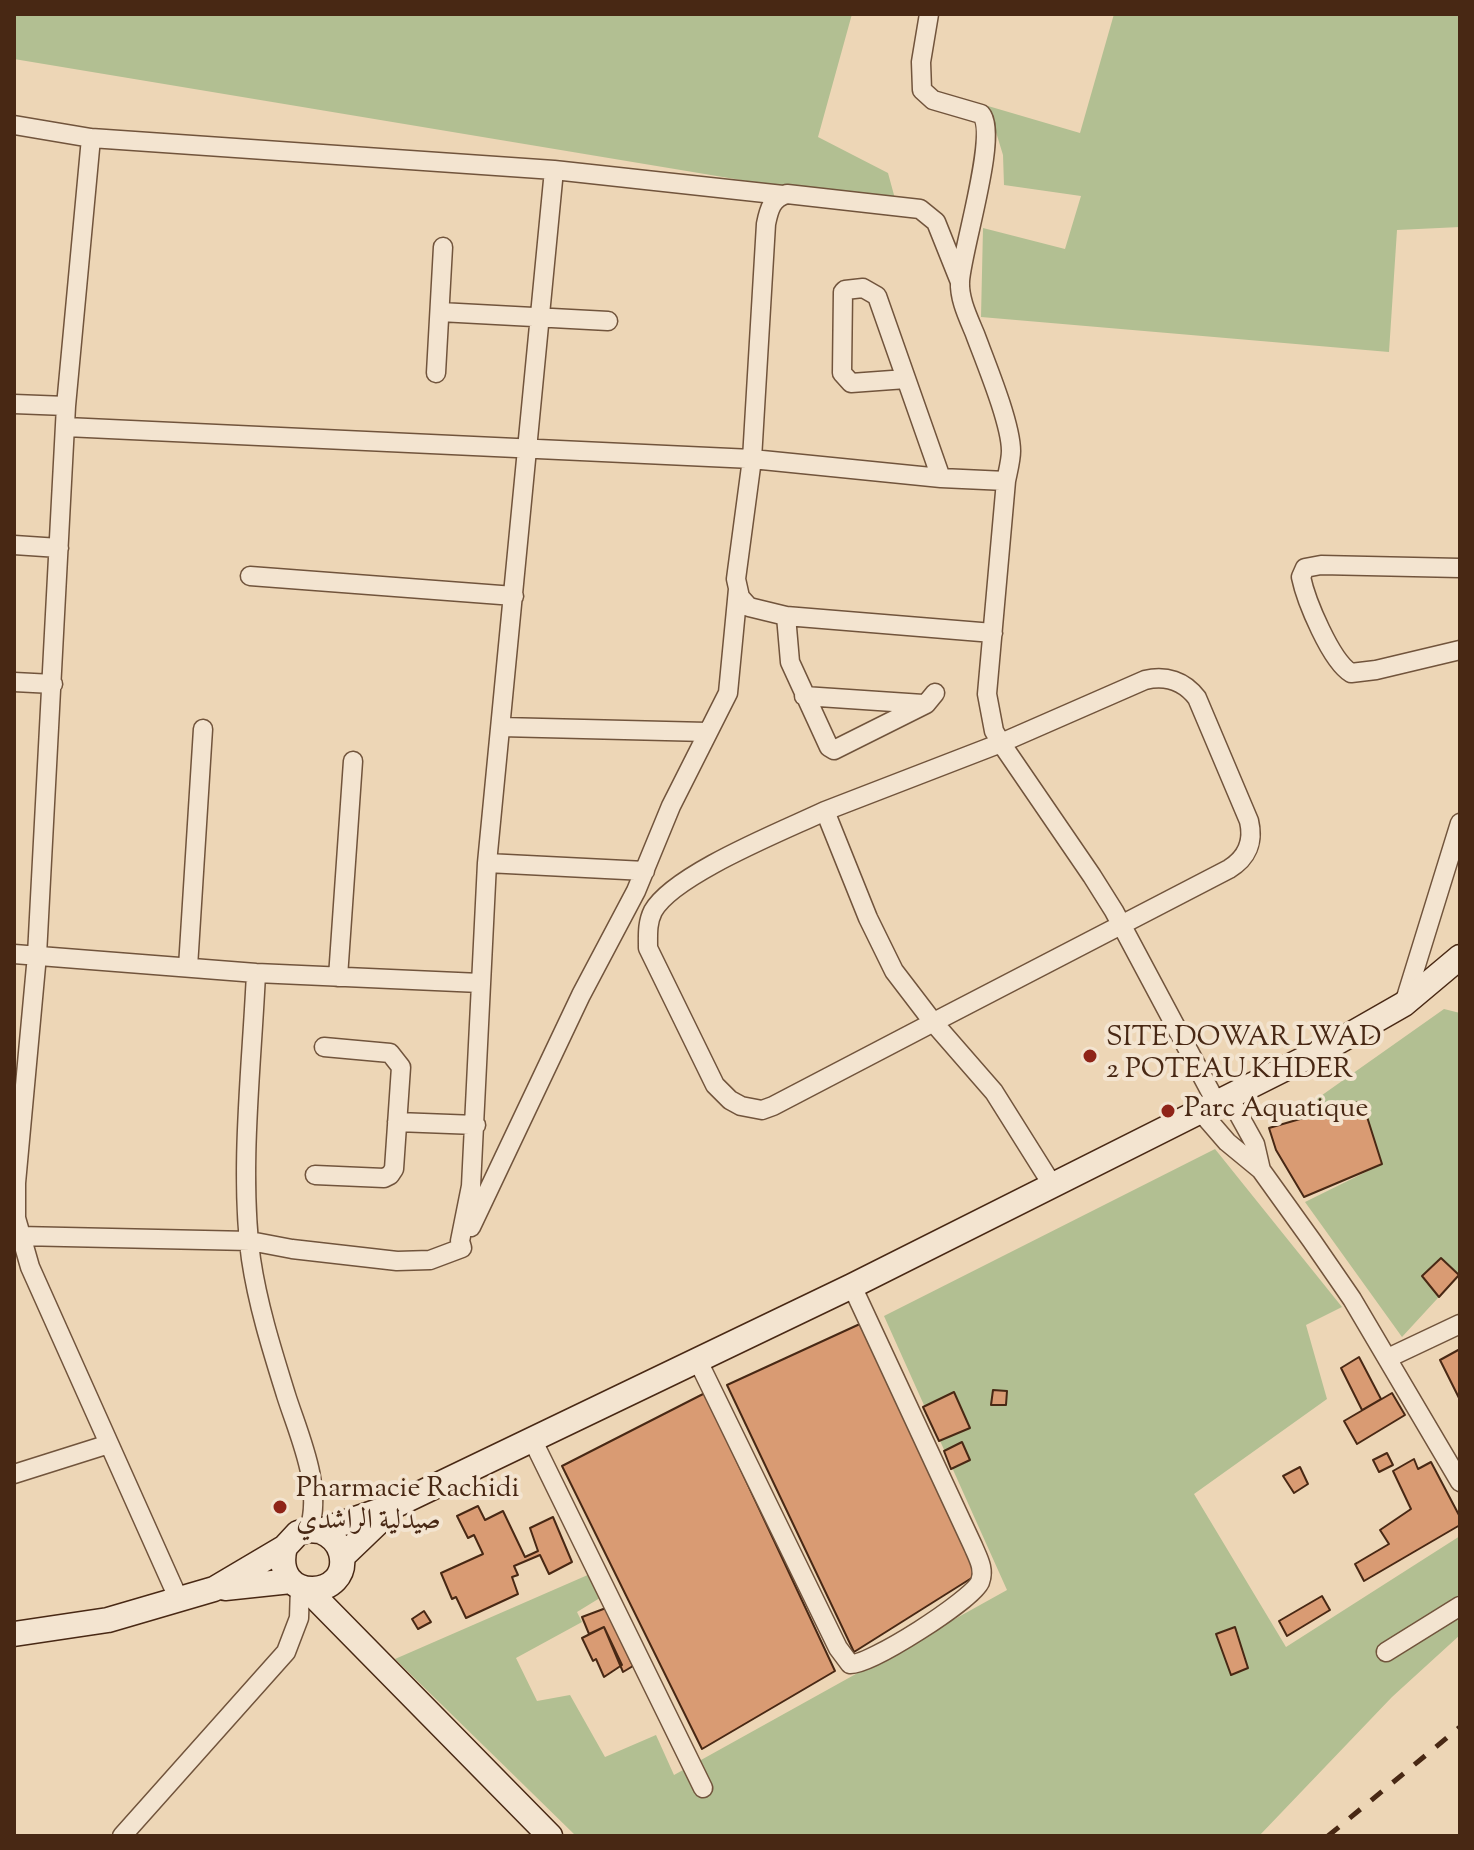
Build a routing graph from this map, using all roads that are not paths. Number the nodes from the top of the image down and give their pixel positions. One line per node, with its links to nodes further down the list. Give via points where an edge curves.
1 (929, 14): 7 (street, via 921,62 925,95 981,114 988,128)
2 (14, 125): 3 (street)
3 (91, 138): 4 (street); 14 (street)
4 (554, 170): 5 (street); 9 (street)
5 (783, 195): 7 (street, via 920,209 936,222); 17 (street, via 773,201 766,224)
6 (443, 247): 8 (street)
7 (960, 282): 19 (street, via 1008,431)
8 (440, 312): 9 (street); 11 (street)
9 (540, 317): 10 (street); 16 (street)
10 (608, 321)
11 (436, 373)
12 (906, 379): 12 (street, via 877,296 863,288 845,290 845,378 851,383); 18 (street)
13 (14, 404): 14 (street)
14 (66, 406): 15 (street)
15 (66, 427): 16 (street); 21 (street)
16 (527, 450): 17 (street); 25 (street)
17 (752, 459): 18 (street); 24 (street)
18 (941, 478): 19 (street)
19 (1006, 481): 27 (street)
20 (14, 545): 21 (street)
21 (59, 548): 30 (street)
22 (1460, 568): 28 (street, via 1321,565 1305,568 1301,577 1331,650 1351,673)
23 (250, 576): 25 (street)
24 (738, 589): 26 (street, via 749,607); 34 (street, via 728,693)
25 (514, 596): 32 (street)
26 (786, 616): 27 (street); 31 (street, via 790,662)
27 (993, 633): 35 (street, via 987,694)
28 (1460, 650)
29 (14, 682): 30 (street)
30 (53, 684): 43 (street)
31 (804, 696): 31 (street, via 931,699 834,750)
32 (501, 727): 34 (street); 39 (street)
33 (203, 729): 45 (street)
34 (707, 732): 40 (street)
35 (1001, 743): 37 (street); 41 (street); 41 (street, via 1154,677 1174,680 1197,698 1249,821 1250,845 1229,869)
36 (353, 761): 47 (street)
37 (825, 811): 50 (street, via 883,950); 50 (street, via 691,876 653,912 648,948 709,1077 730,1100 762,1110)
38 (1460, 823): 49 (street)
39 (487, 863): 40 (street); 48 (street)
40 (645, 871): 61 (street)
41 (1121, 924): 50 (street); 53 (street)
42 (14, 954): 43 (street)
43 (37, 955): 45 (street); 52 (street)
44 (1460, 957): 49 (main road)
45 (188, 967): 46 (street)
46 (256, 973): 47 (street); 60 (street, via 248,1139)
47 (338, 977): 48 (street)
48 (480, 983): 55 (street)
49 (1404, 1004): 53 (main road)
50 (933, 1022): 58 (street, via 994,1092)
51 (324, 1047): 54 (street, via 390,1053 397,1060)
52 (20, 1073): 59 (street)
53 (1216, 1104): 56 (street, via 1250,1132); 56 (street, via 1227,1142); 58 (main road)
54 (397, 1122): 55 (street); 57 (street, via 390,1175)
55 (476, 1125): 61 (street)
56 (1261, 1170): 65 (street)
57 (315, 1175)
58 (1053, 1186): 63 (main road)
59 (19, 1236): 60 (street); 62 (street)
60 (250, 1241): 61 (street, via 397,1261 430,1260); 72 (street, via 260,1307 309,1472)
61 (462, 1248)
62 (22, 1271): 68 (street)
63 (852, 1286): 66 (main road); 66 (street, via 983,1573 965,1598 868,1660 850,1664 838,1648)
64 (1460, 1324): 65 (street)
65 (1388, 1358): 70 (street)
66 (698, 1361): 67 (main road)
67 (532, 1439): 71 (main road); 83 (street)
68 (109, 1444): 69 (street); 78 (street)
69 (14, 1474)
70 (1460, 1482)
71 (396, 1505): 72 (main road); 74 (main road)
72 (314, 1531): 73 (main road, via 298,1533); 74 (main road, via 336,1541)
73 (285, 1547): 76 (main road, via 285,1572); 77 (main road)
74 (342, 1557): 75 (main road)
75 (332, 1583): 76 (main road, via 322,1588); 80 (main road)
76 (299, 1586): 77 (main road); 80 (main road); 84 (street, via 299,1618 286,1652)
77 (214, 1589): 78 (main road)
78 (179, 1600): 81 (main road, via 79,1626)
79 (1460, 1606): 82 (street)
80 (350, 1633): 85 (main road)
81 (14, 1634)
82 (1386, 1652)
83 (703, 1788)
84 (122, 1836)
85 (550, 1836)

